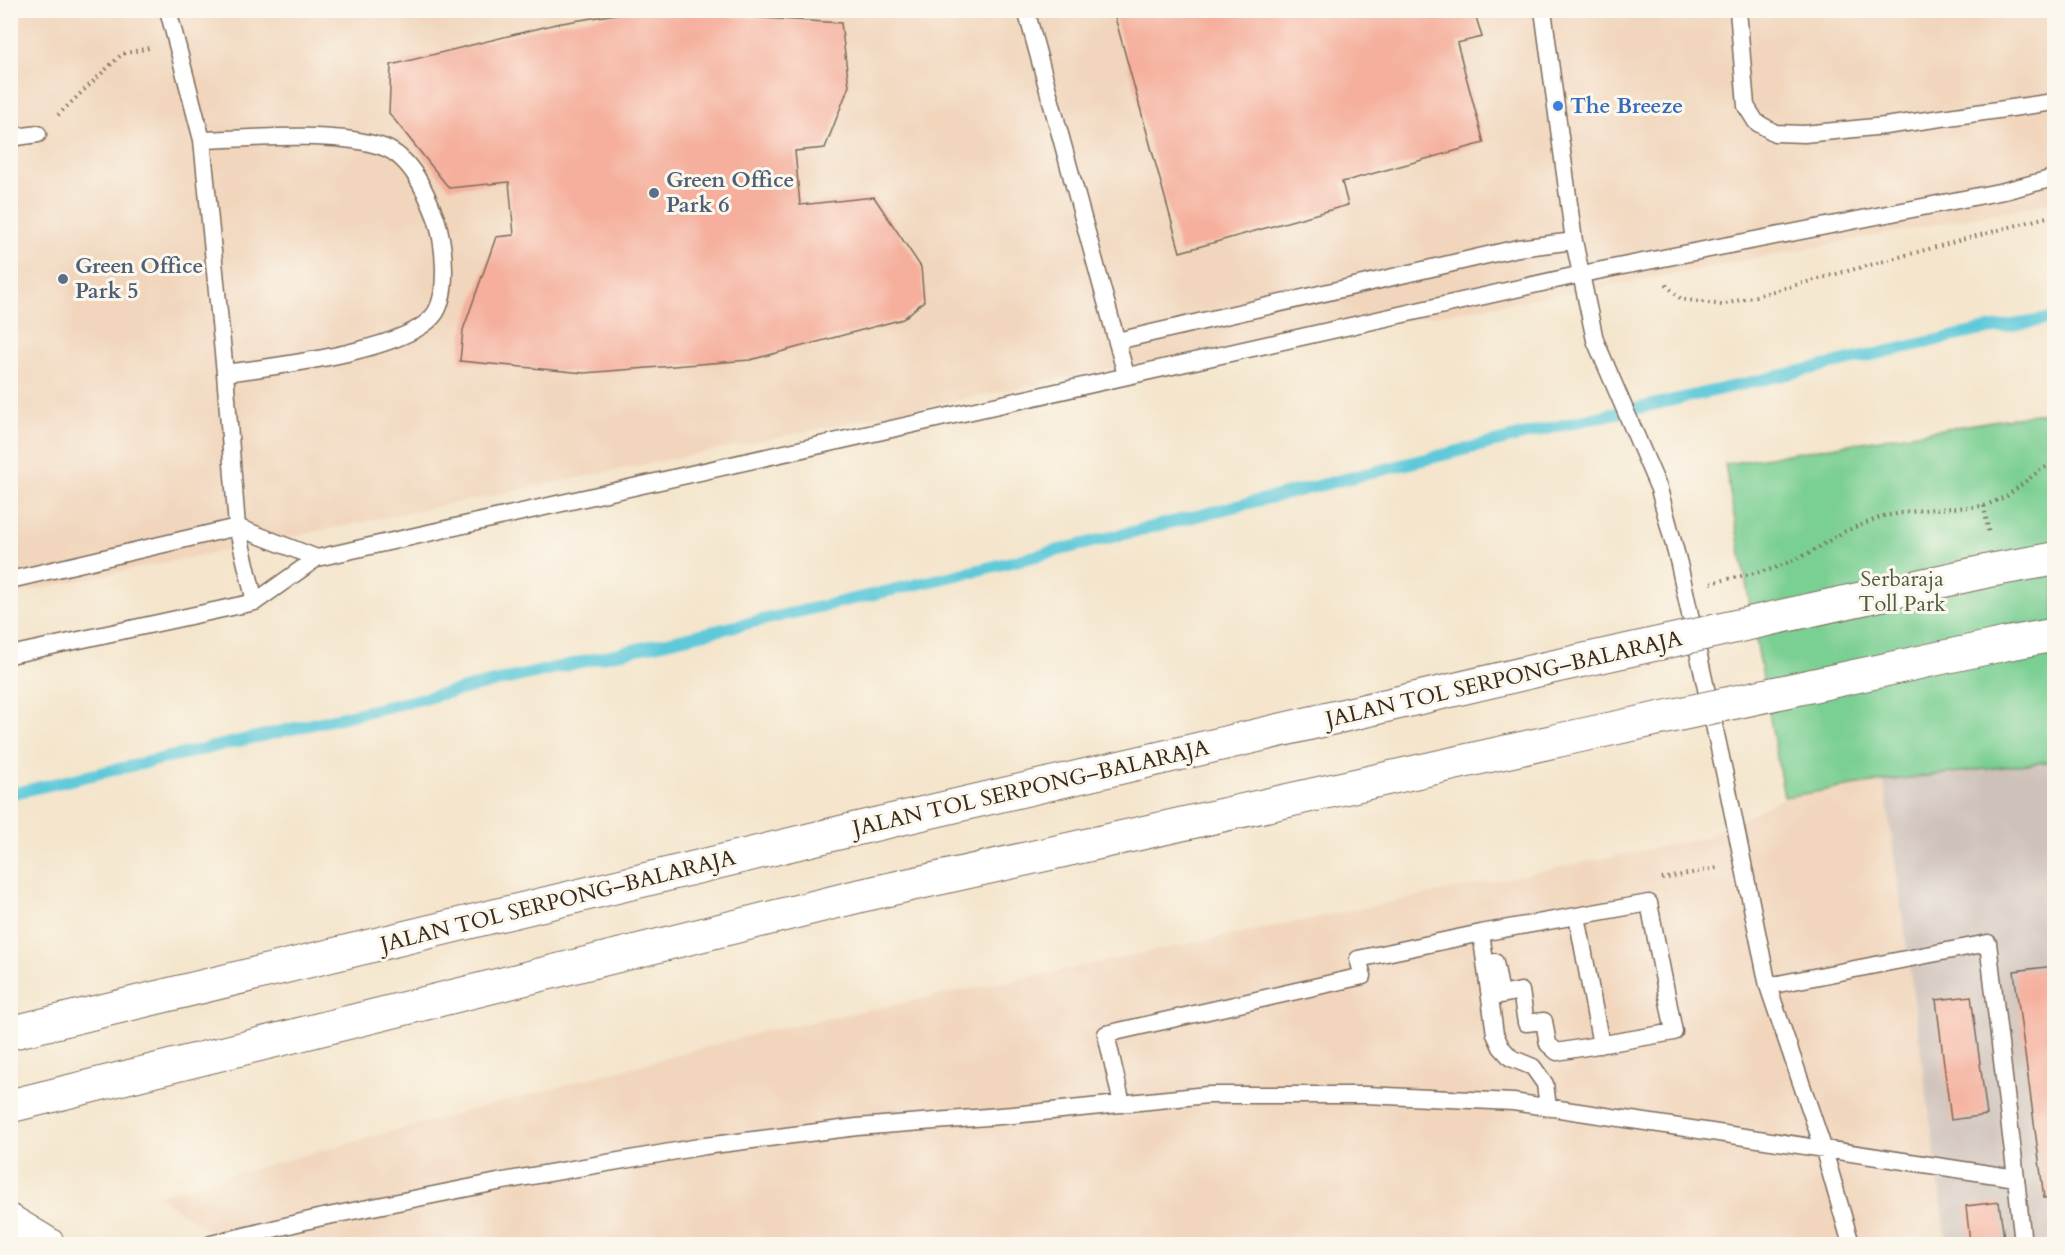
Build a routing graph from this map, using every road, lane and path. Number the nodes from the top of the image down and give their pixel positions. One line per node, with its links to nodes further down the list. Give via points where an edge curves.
1 (168, 10): 5 (lane)
2 (1026, 10): 15 (lane)
3 (1543, 10): 12 (lane)
4 (1738, 10): 6 (lane, via 1746,106 1756,122 1775,133 1885,126)
5 (176, 43): 7 (path, via 122,54); 9 (lane)
6 (2055, 102)
7 (38, 134): 8 (lane)
8 (10, 138)
9 (202, 140): 16 (lane); 16 (lane, via 312,137 386,148 402,159 418,180 437,222 442,247 444,274 437,311 420,326 380,344 313,362)
10 (2055, 178): 13 (lane)
11 (2055, 214): 13 (path, via 1722,304 1681,299)
12 (1574, 241): 14 (lane); 15 (lane, via 1518,248)
13 (1641, 262): 14 (lane)
14 (1582, 274): 17 (lane); 23 (lane, via 1595,340 1659,489)
15 (1117, 341): 17 (lane)
16 (225, 373): 19 (lane)
17 (1126, 375): 20 (lane)
18 (2055, 463): 23 (path, via 2007,496 1984,506 1884,516 1843,532 1808,554 1772,569)
19 (237, 527): 20 (lane); 22 (lane); 24 (lane)
20 (317, 558): 24 (lane)
21 (2055, 560): 33 (main road, JALAN TOL SERPONG–BALARAJA, bridge, via 1992,570 1543,669)
22 (10, 580)
23 (1684, 589): 27 (lane)
24 (255, 602): 26 (lane)
25 (2055, 635): 36 (main road, bridge, via 1555,741 859,896)
26 (10, 655)
27 (1744, 862): 28 (path); 32 (lane)
28 (1656, 880)
29 (1577, 916): 30 (lane); 34 (lane); 34 (lane, via 1649,903 1674,1032)
30 (1481, 933): 31 (lane); 35 (lane, via 1358,959 1363,976 1106,1034)
31 (1485, 964): 34 (lane, via 1495,962 1501,995 1521,991 1526,1023 1544,1021 1548,1044 1557,1052); 37 (lane, via 1498,1041 1511,1058 1533,1067 1545,1084)
32 (1768, 986): 38 (lane); 39 (lane, via 1988,944)
33 (10, 1033)
34 (1601, 1045)
35 (1122, 1104): 37 (lane, via 1207,1095 1366,1095); 42 (lane, via 857,1127 705,1146 475,1186 318,1218)
36 (10, 1106)
37 (1548, 1107): 38 (lane)
38 (1823, 1147): 39 (lane); 43 (lane)
39 (2016, 1178): 44 (lane)
40 (10, 1221): 41 (main road)
41 (48, 1245)
42 (211, 1245)
43 (1851, 1245)
44 (2023, 1245)

